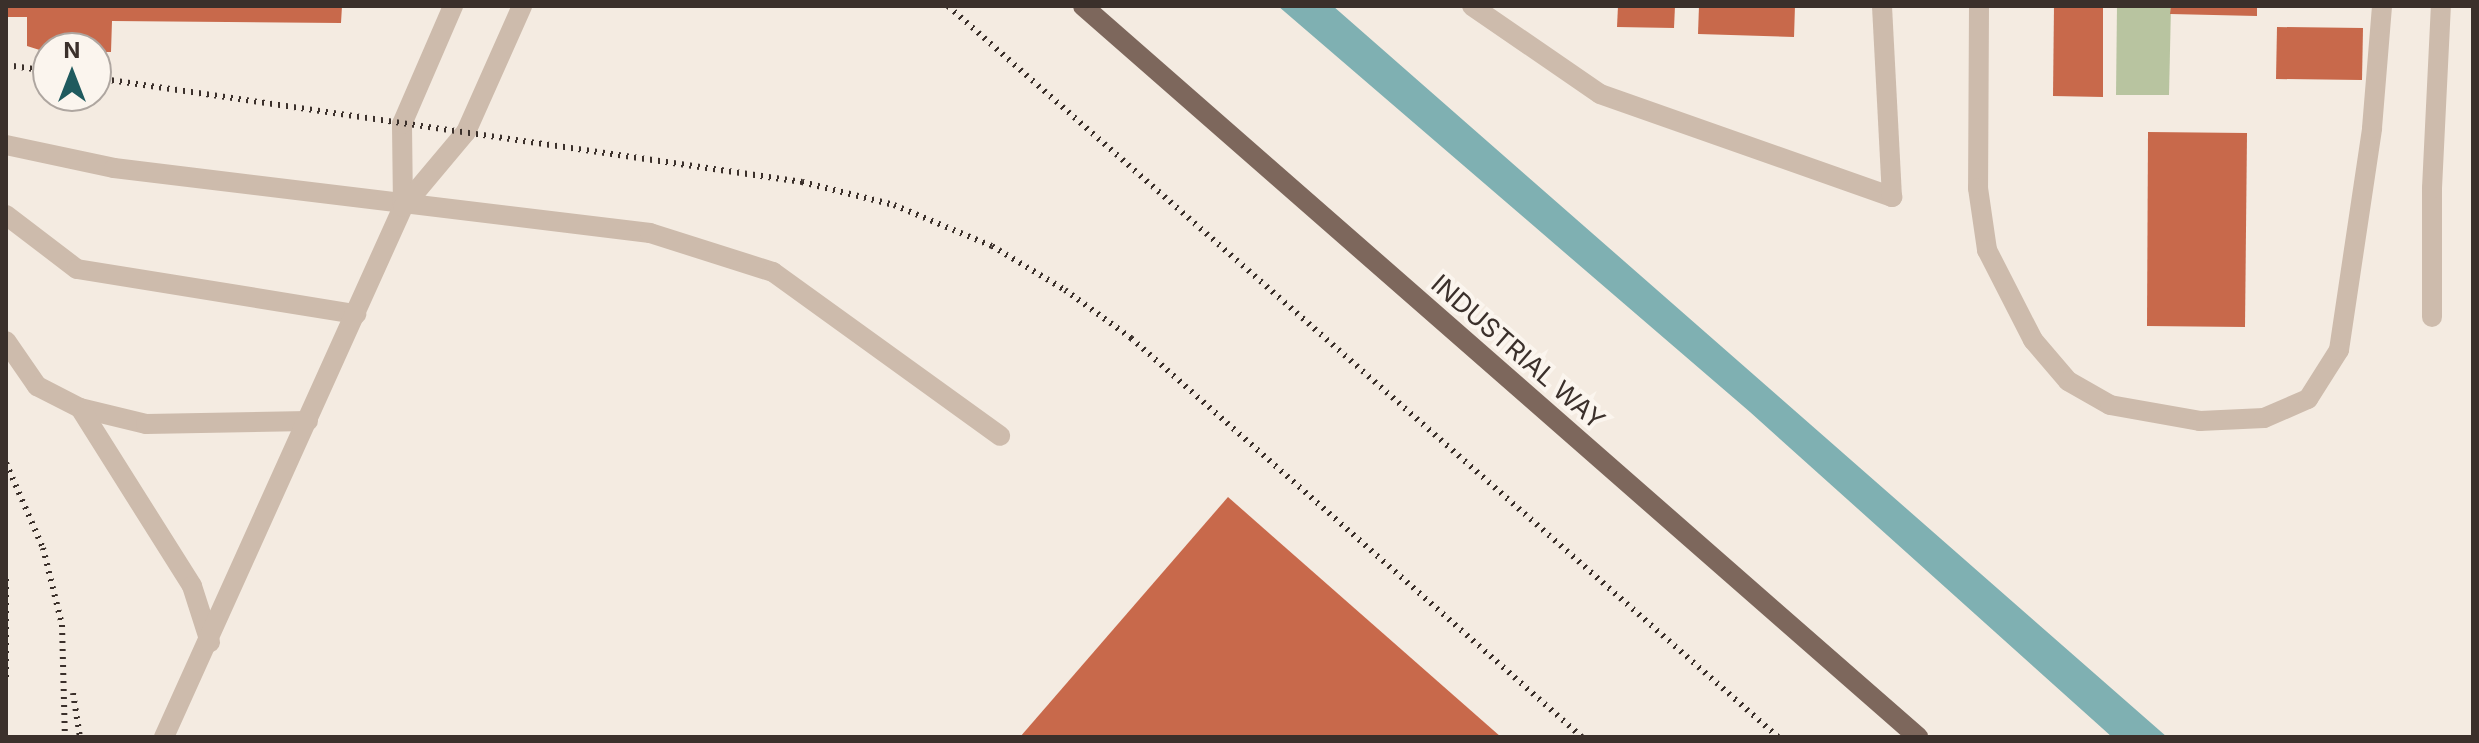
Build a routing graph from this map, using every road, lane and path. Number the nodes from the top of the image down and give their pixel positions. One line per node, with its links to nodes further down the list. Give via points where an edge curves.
1 (453, 6): 10 (lane, via 402,124)
2 (522, 6): 10 (lane, via 466,132)
3 (1083, 6): 20 (main road, INDUSTRIAL WAY)
4 (1472, 6): 5 (lane, via 1600,94 1892,197)
5 (1882, 6)
6 (1979, 6): 7 (lane, via 1978,188 1987,250 2033,340 2068,381 2110,405 2200,421 2264,418 2308,399 2339,350 2372,128)
7 (2382, 6)
8 (2441, 6): 13 (lane)
9 (6, 145): 10 (lane, via 114,168)
10 (403, 207): 12 (lane); 17 (lane, via 650,233 773,272)
11 (6, 215): 12 (lane, via 77,269)
12 (356, 314): 16 (lane)
13 (2432, 317)
14 (6, 341): 15 (lane, via 37,386)
15 (80, 408): 16 (lane, via 146,424); 18 (lane, via 192,586)
16 (308, 421): 18 (lane)
17 (1000, 436)
18 (210, 642): 19 (lane)
19 (164, 737)
20 (1918, 737)

